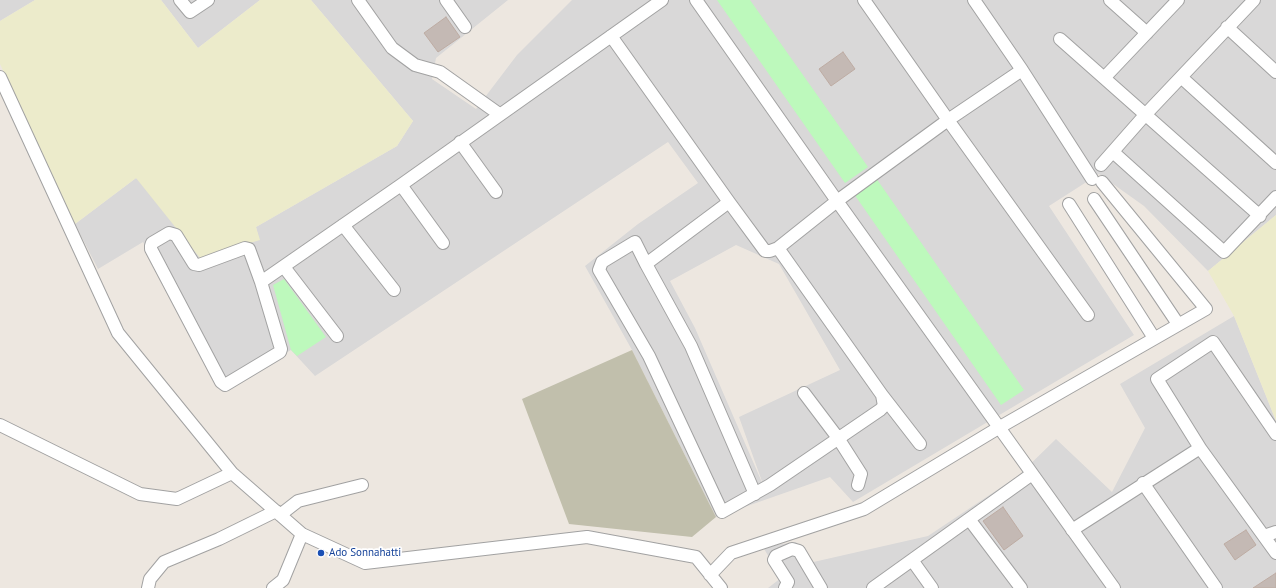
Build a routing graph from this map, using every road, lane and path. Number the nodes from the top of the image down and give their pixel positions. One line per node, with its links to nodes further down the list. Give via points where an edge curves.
1 (180, 0): 2 (street, via 190,12)
2 (208, 0)
3 (358, 0): 22 (street, via 392,48 415,65 440,72)
4 (446, 0): 12 (street)
5 (662, 0): 15 (street)
6 (696, 0): 33 (street)
7 (864, 0): 24 (street)
8 (974, 0): 17 (street)
9 (1110, 0): 14 (street)
10 (1178, 0): 14 (street)
11 (1254, 0): 13 (street)
12 (465, 27)
13 (1227, 27): 18 (street); 20 (street)
14 (1147, 33): 21 (street)
15 (611, 36): 22 (street); 34 (street)
16 (1060, 39): 21 (street)
17 (1022, 70): 24 (street); 45 (street, via 1097,180 1206,309)
18 (1276, 72)
19 (0, 77): 56 (street, via 118,333)
20 (1181, 77): 23 (street); 27 (street)
21 (1104, 78): 23 (street)
22 (499, 114): 25 (street)
23 (1145, 115): 26 (street); 36 (street)
24 (948, 120): 33 (street); 44 (street)
25 (460, 142): 29 (street); 30 (street)
26 (1113, 152): 28 (street); 36 (street, via 1224,252)
27 (1276, 163)
28 (1101, 165)
29 (401, 185): 37 (street); 38 (street)
30 (496, 192)
31 (1276, 198): 36 (street)
32 (1094, 199): 45 (street)
33 (837, 201): 39 (street); 51 (street)
34 (729, 202): 39 (street, via 766,251); 40 (street)
35 (1070, 204): 47 (street)
36 (1260, 216)
37 (344, 225): 41 (street); 43 (street)
38 (443, 243)
39 (778, 248): 49 (street)
40 (646, 264): 61 (street, via 691,346); 61 (street, via 634,242 602,262 599,270 649,356 722,512)
41 (284, 267): 42 (street); 46 (street)
42 (261, 282): 42 (street, via 280,352 225,385 217,375 151,249 152,243 169,233 176,235 194,264 198,266 249,248)
43 (394, 290)
44 (1088, 314)
45 (1178, 324): 47 (street)
46 (337, 336)
47 (1154, 338): 51 (street)
48 (804, 393): 53 (street)
49 (882, 395): 53 (street, via 884,406 880,410); 54 (street)
50 (0, 425): 56 (street, via 140,494 177,499)
51 (1000, 427): 57 (street); 70 (street, via 864,509 731,553)
52 (1276, 434): 55 (street, via 1213,342 1157,379)
53 (838, 438): 60 (street, via 861,474); 61 (street)
54 (920, 444)
55 (1200, 448): 58 (street); 67 (street)
56 (232, 473): 62 (street)
57 (1032, 474): 63 (street); 64 (street)
58 (1143, 483): 64 (street); 80 (street)
59 (362, 485): 62 (street, via 298,501)
60 (858, 485)
61 (755, 494)
62 (278, 513): 66 (street); 71 (street, via 164,562 150,579)
63 (969, 519): 69 (street); 78 (street)
64 (1072, 530): 79 (street)
65 (1276, 532): 67 (street)
66 (302, 534): 70 (street, via 365,563 587,537 696,557); 72 (street, via 283,580)
67 (1264, 536): 68 (street)
68 (1276, 553)
69 (912, 560): 76 (street); 77 (street)
70 (710, 575): 73 (street)
71 (148, 588)
72 (273, 588)
73 (721, 588)
74 (785, 588): 75 (street, via 788,582 774,560 776,556 792,549 799,551)
75 (821, 588)
76 (873, 588)
77 (932, 588)
78 (1021, 588)
79 (1114, 588)
80 (1216, 588)

